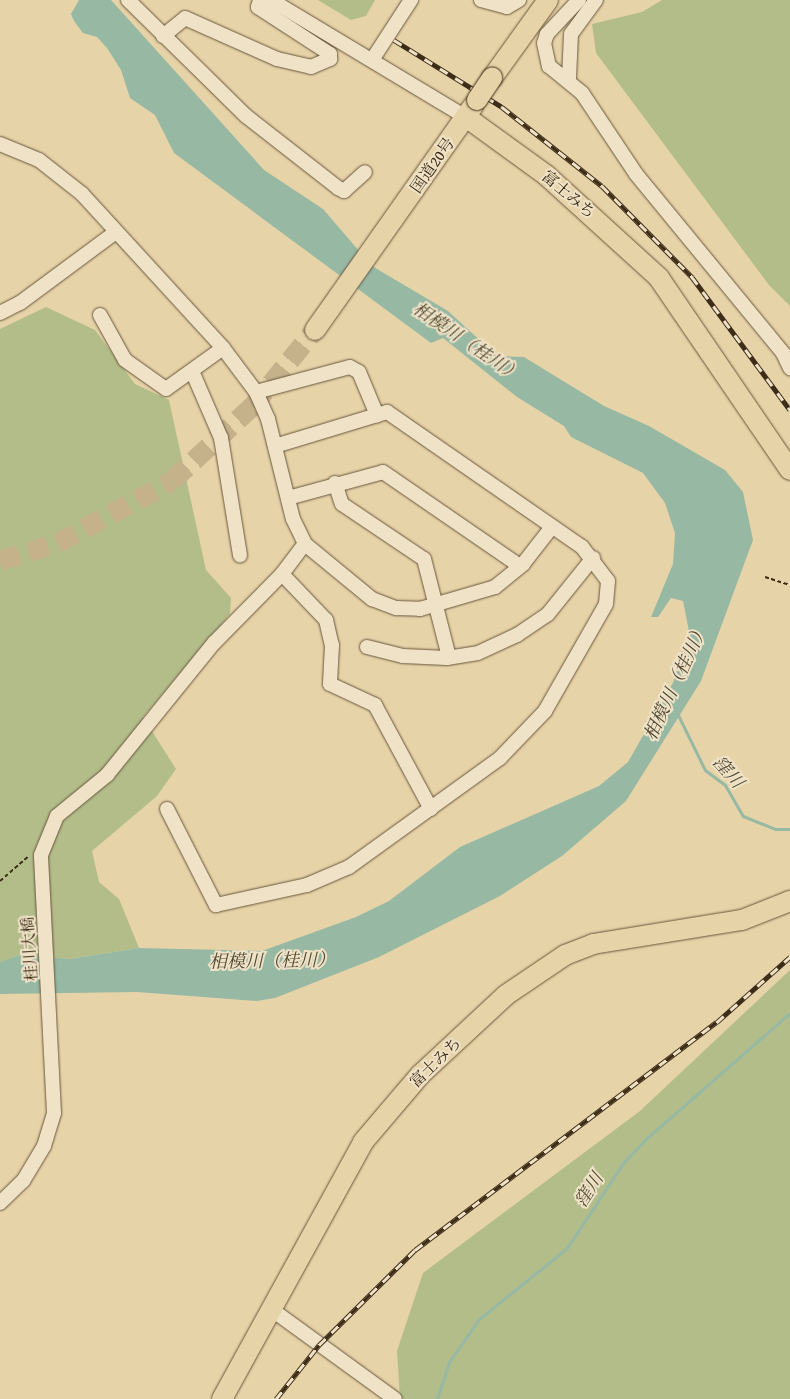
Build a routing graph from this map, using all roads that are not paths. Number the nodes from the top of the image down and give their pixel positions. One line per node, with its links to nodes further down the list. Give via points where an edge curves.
1 (128, 0): 10 (street)
2 (260, 0): 10 (street, via 258,8 330,54 330,59 311,67 278,60 185,18)
3 (271, 0): 11 (street, 富士みち)
4 (411, 0): 11 (street)
5 (481, 0): 6 (street, via 507,7)
6 (519, 0)
7 (548, 0): 13 (highway, 国道20号, bridge)
8 (579, 0): 12 (street, via 544,43 549,66)
9 (596, 0): 12 (street, via 571,34)
10 (163, 36): 15 (street, via 246,116 338,188 344,191)
11 (372, 60): 13 (street, 富士みち)
12 (569, 78): 21 (street, via 636,174 783,352)
13 (466, 116): 19 (highway, 国道20号); 26 (highway, 富士みち, via 546,175 659,278)
14 (0, 144): 16 (street, via 17,148 48,167)
15 (365, 172)
16 (116, 232): 17 (street, via 20,304); 20 (street)
17 (0, 313)
18 (100, 315): 22 (street, via 125,360 166,389)
19 (315, 330)
20 (222, 348): 22 (street); 23 (street)
21 (790, 368)
22 (192, 371): 31 (street, via 221,438)
23 (256, 392): 24 (street, via 350,367 359,372); 25 (street)
24 (376, 415): 25 (street); 29 (street, via 387,412)
25 (275, 446): 28 (street)
26 (790, 470)
27 (335, 483): 28 (street); 33 (street, via 383,472); 35 (street, via 342,504 424,559)
28 (288, 498): 30 (street)
29 (551, 528): 32 (street); 33 (street)
30 (305, 544): 34 (street, 桂川大橋); 35 (street, via 372,599 396,608)
31 (240, 555)
32 (593, 558): 37 (street, via 548,614 517,636 478,653); 38 (street, via 608,581 606,604 545,711 500,758)
33 (520, 566): 35 (street, via 495,588)
34 (282, 574): 38 (street, via 326,620 332,645 330,684 375,705); 41 (street, 桂川大橋, via 214,643 107,775 57,816 48,839 41,874 52,1022 51,1129 23,1181)
35 (437, 605): 37 (street)
36 (367, 647): 37 (street, via 403,656)
37 (449, 657)
38 (431, 809): 39 (street, via 349,867 307,884 216,905)
39 (167, 810)
40 (790, 901): 42 (highway, 富士みち, via 742,920 593,944 549,965 506,995 420,1075 363,1142)
41 (0, 1203)
42 (271, 1309): 43 (highway, 富士みち); 44 (street)
43 (222, 1399)
44 (395, 1399)

